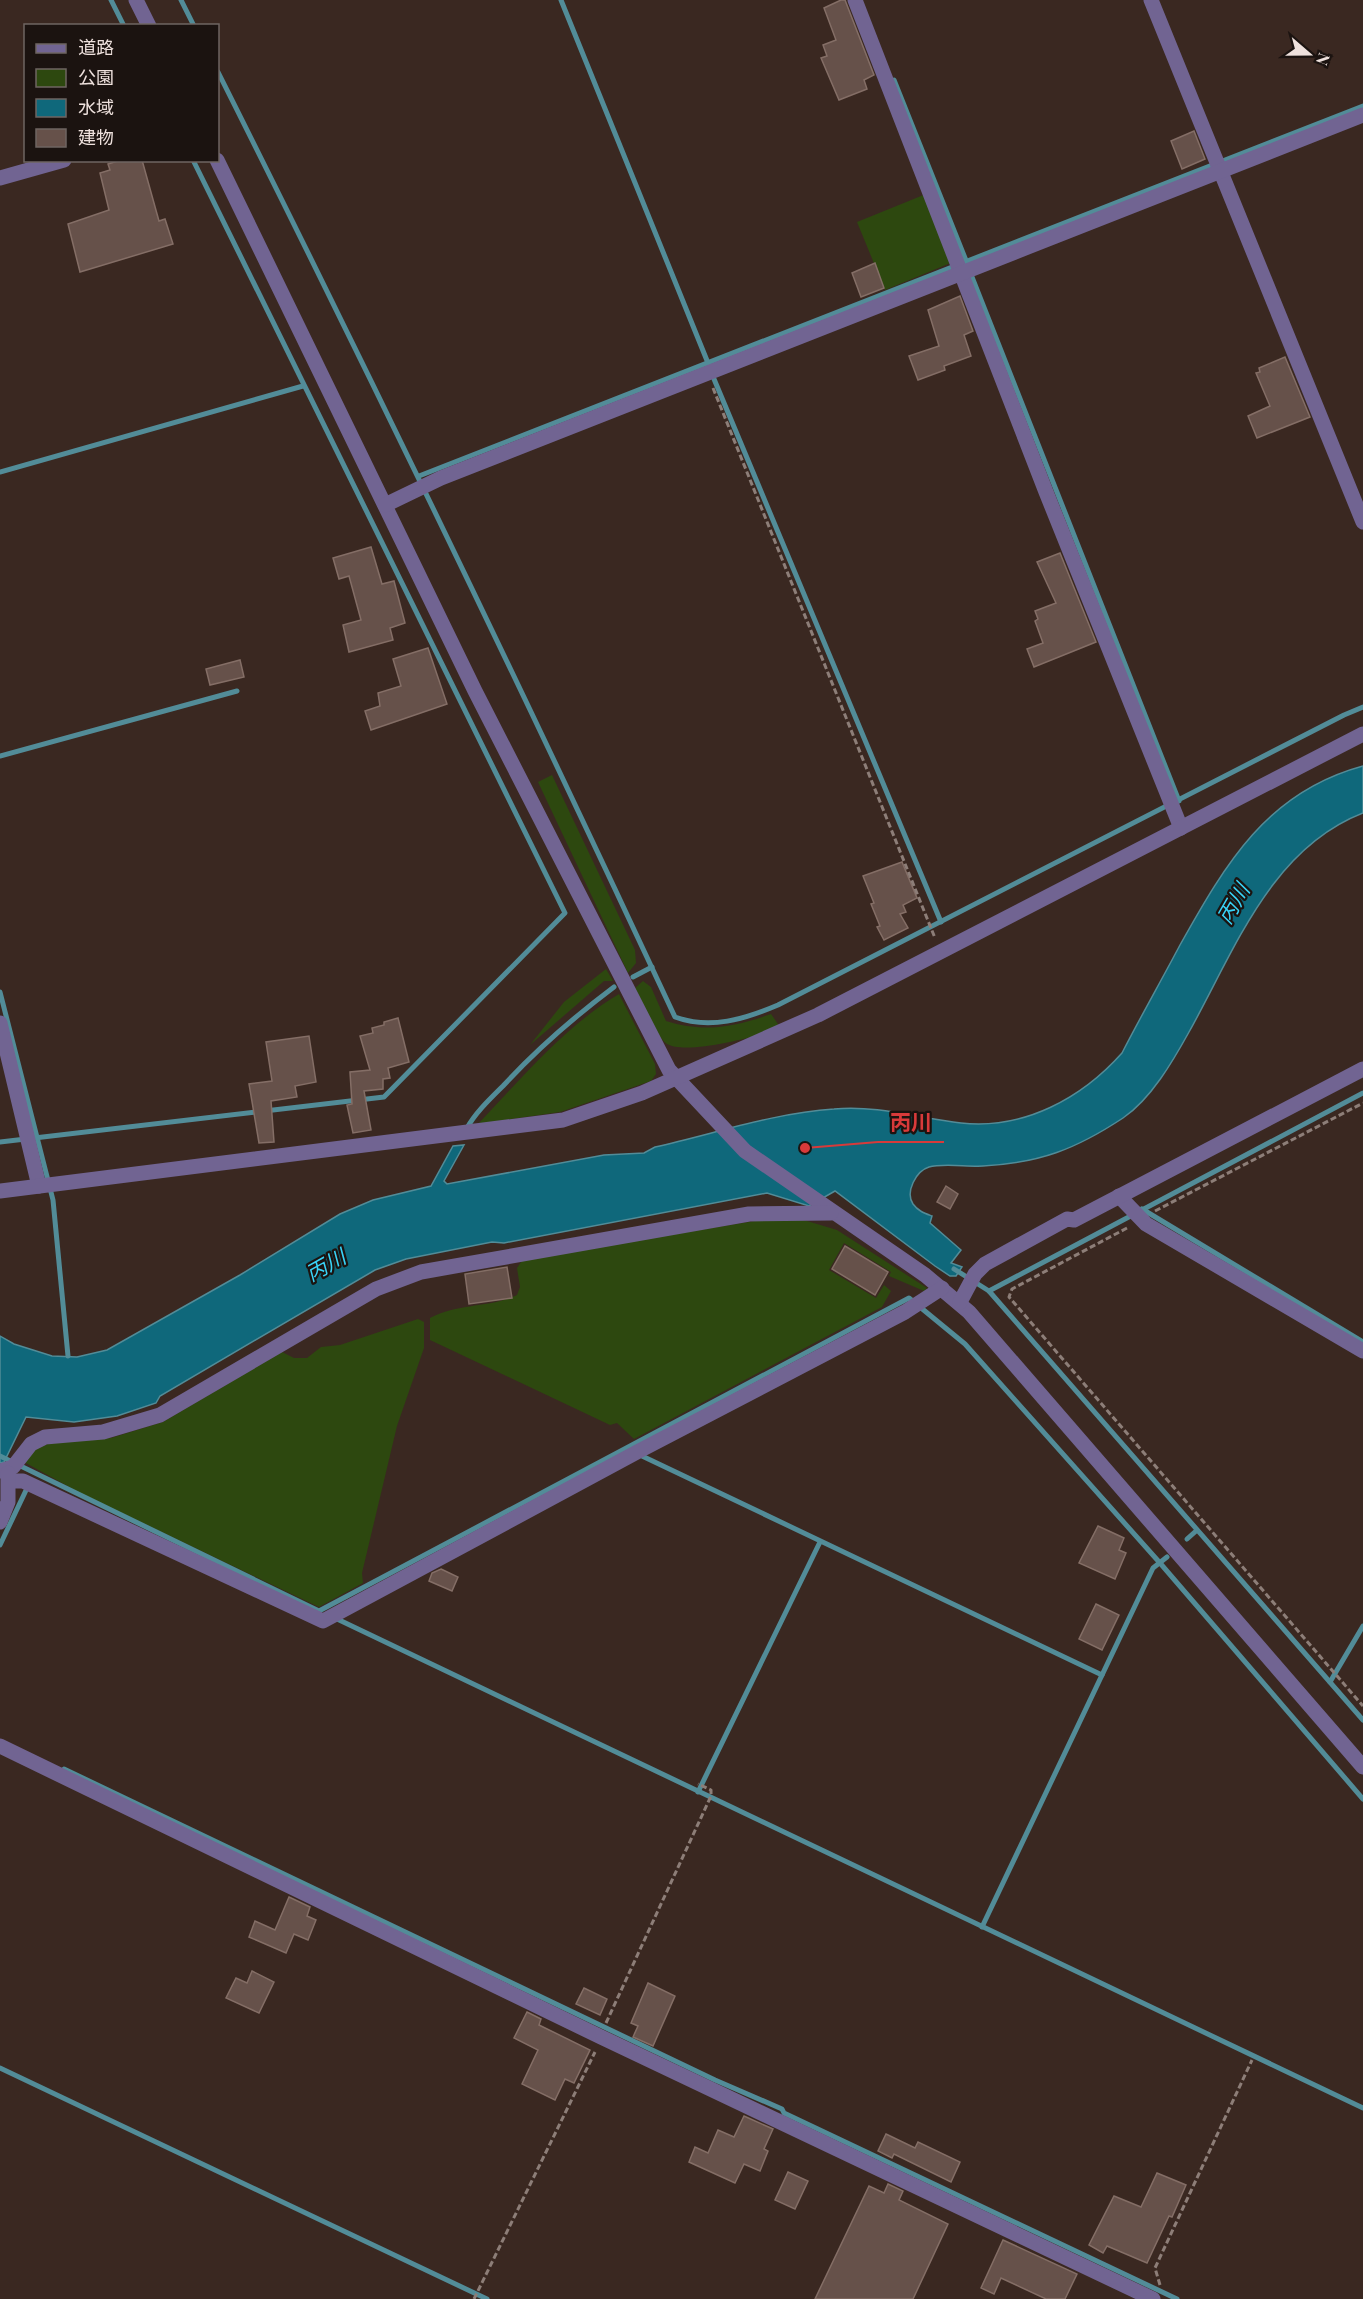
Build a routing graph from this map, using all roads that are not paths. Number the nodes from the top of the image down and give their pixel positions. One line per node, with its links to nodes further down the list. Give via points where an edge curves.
1 (136, 0): 4 (street)
2 (855, 0): 10 (street)
3 (1151, 0): 8 (street)
4 (148, 24)
5 (1363, 115): 8 (street)
6 (57, 162): 9 (street)
7 (218, 162): 11 (street)
8 (1220, 168): 10 (street); 12 (street)
9 (0, 178)
10 (963, 268): 11 (street, via 441,478); 14 (street)
11 (385, 505): 17 (street, via 652,1041)
12 (1363, 522)
13 (1363, 734): 14 (street)
14 (1178, 822): 17 (street, via 818,1015)
15 (0, 1023): 18 (street, via 28,1137)
16 (1363, 1069): 21 (street)
17 (680, 1083): 18 (street, via 563,1119); 20 (street, via 745,1151)
18 (46, 1185): 19 (street)
19 (0, 1191)
20 (825, 1209): 22 (street); 25 (street, via 748,1214 422,1272 376,1289 160,1415 103,1432 45,1437 31,1444)
21 (1137, 1211): 23 (street, via 1067,1219 985,1264 971,1279); 24 (street)
22 (942, 1288): 23 (street); 25 (street, via 917,1305 322,1621)
23 (960, 1302): 28 (street)
24 (1363, 1351)
25 (15, 1474): 26 (street)
26 (0, 1522)
27 (0, 1746): 29 (street)
28 (1363, 1767)
29 (1157, 2293)

